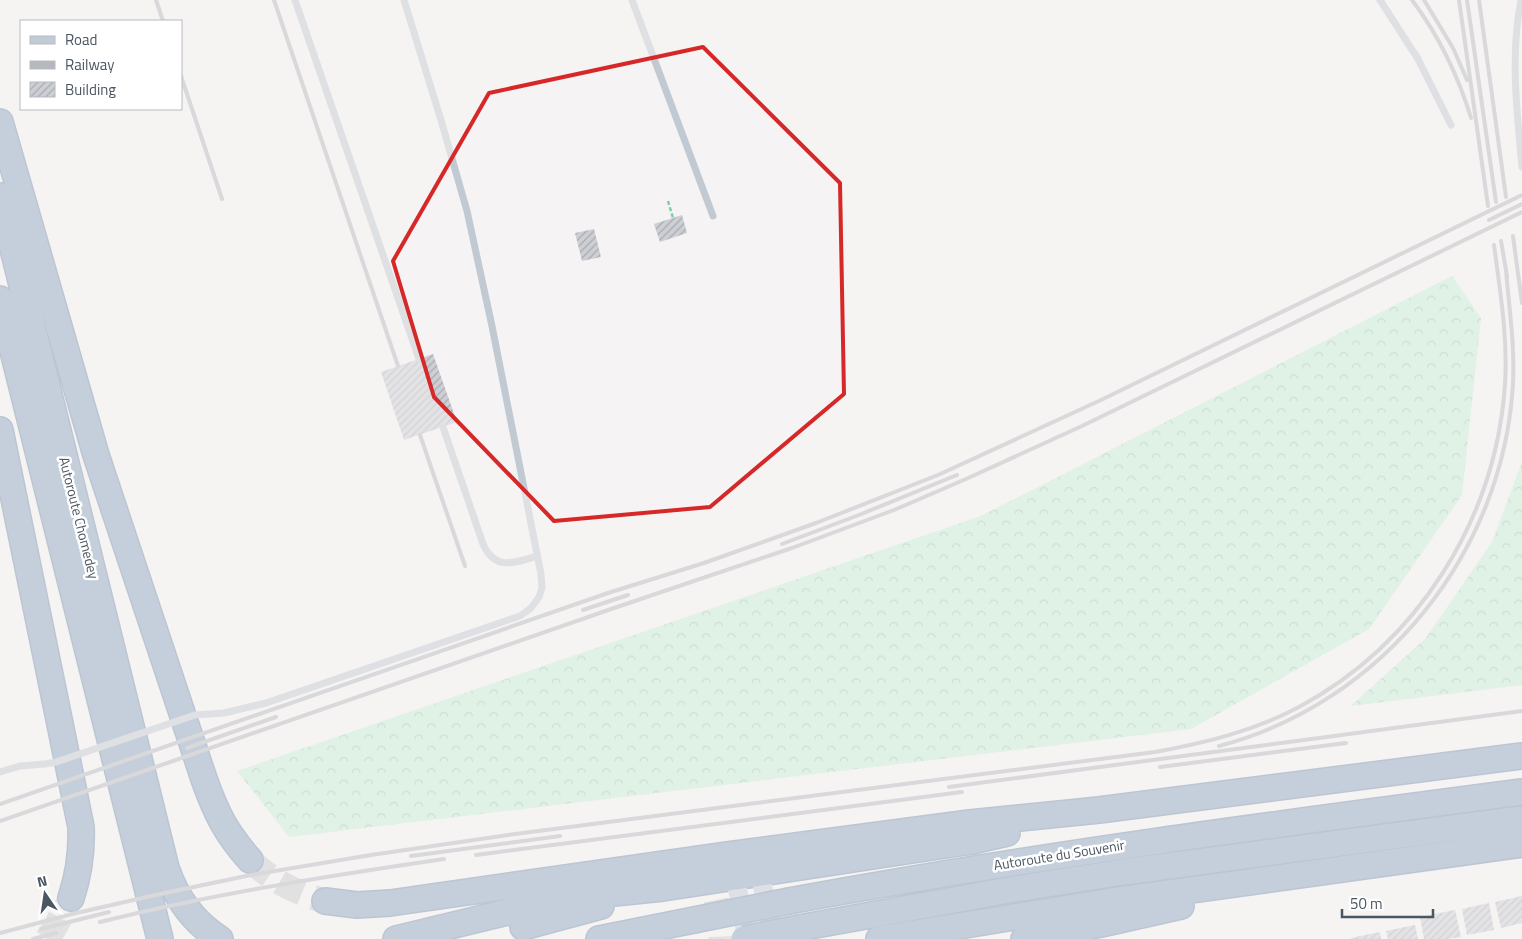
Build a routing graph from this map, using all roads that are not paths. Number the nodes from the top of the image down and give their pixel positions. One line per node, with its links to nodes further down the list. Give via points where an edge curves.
1 (294, 0): 12 (lane)
2 (404, 0): 15 (lane, via 467,211)
3 (632, 0): 10 (lane)
4 (1380, 0): 7 (lane, via 1418,59)
5 (1521, 0): 8 (lane, via 1515,81)
6 (0, 122): 22 (highway, via 96,455 201,771 221,822)
7 (1451, 125)
8 (1522, 167)
9 (0, 196): 30 (highway, Autoroute Chomedey, via 166,868 176,893 194,917)
10 (713, 216)
11 (0, 299): 29 (highway, Autoroute Chomedey)
12 (420, 359)
13 (443, 427): 15 (lane, via 490,558 509,563)
14 (0, 430): 27 (highway, via 81,827 80,862)
15 (537, 556): 17 (lane, bridge, via 542,588 536,603 520,616 266,703 224,713 195,715 56,762)
16 (1522, 756): 19 (highway)
17 (0, 772)
18 (1522, 792): 33 (highway, Autoroute du Souvenir, bridge, via 1099,849 913,878)
19 (1099, 810): 24 (highway, via 972,841); 28 (highway, via 970,823 726,855 390,903 357,905)
20 (1522, 819): 34 (highway, Autoroute du Souvenir, bridge, via 1122,872)
21 (1522, 844): 23 (highway)
22 (250, 860)
23 (1332, 871): 36 (highway, via 1112,901); 37 (highway)
24 (760, 873): 25 (highway); 35 (main road)
25 (721, 886): 26 (highway); 34 (main road)
26 (663, 888): 31 (highway, via 565,898); 32 (highway)
27 (71, 898)
28 (325, 900)
29 (160, 939)
30 (220, 939)
31 (396, 939)
32 (472, 939)
33 (600, 939)
34 (746, 939)
35 (773, 939)
36 (879, 939)
37 (1024, 939)

